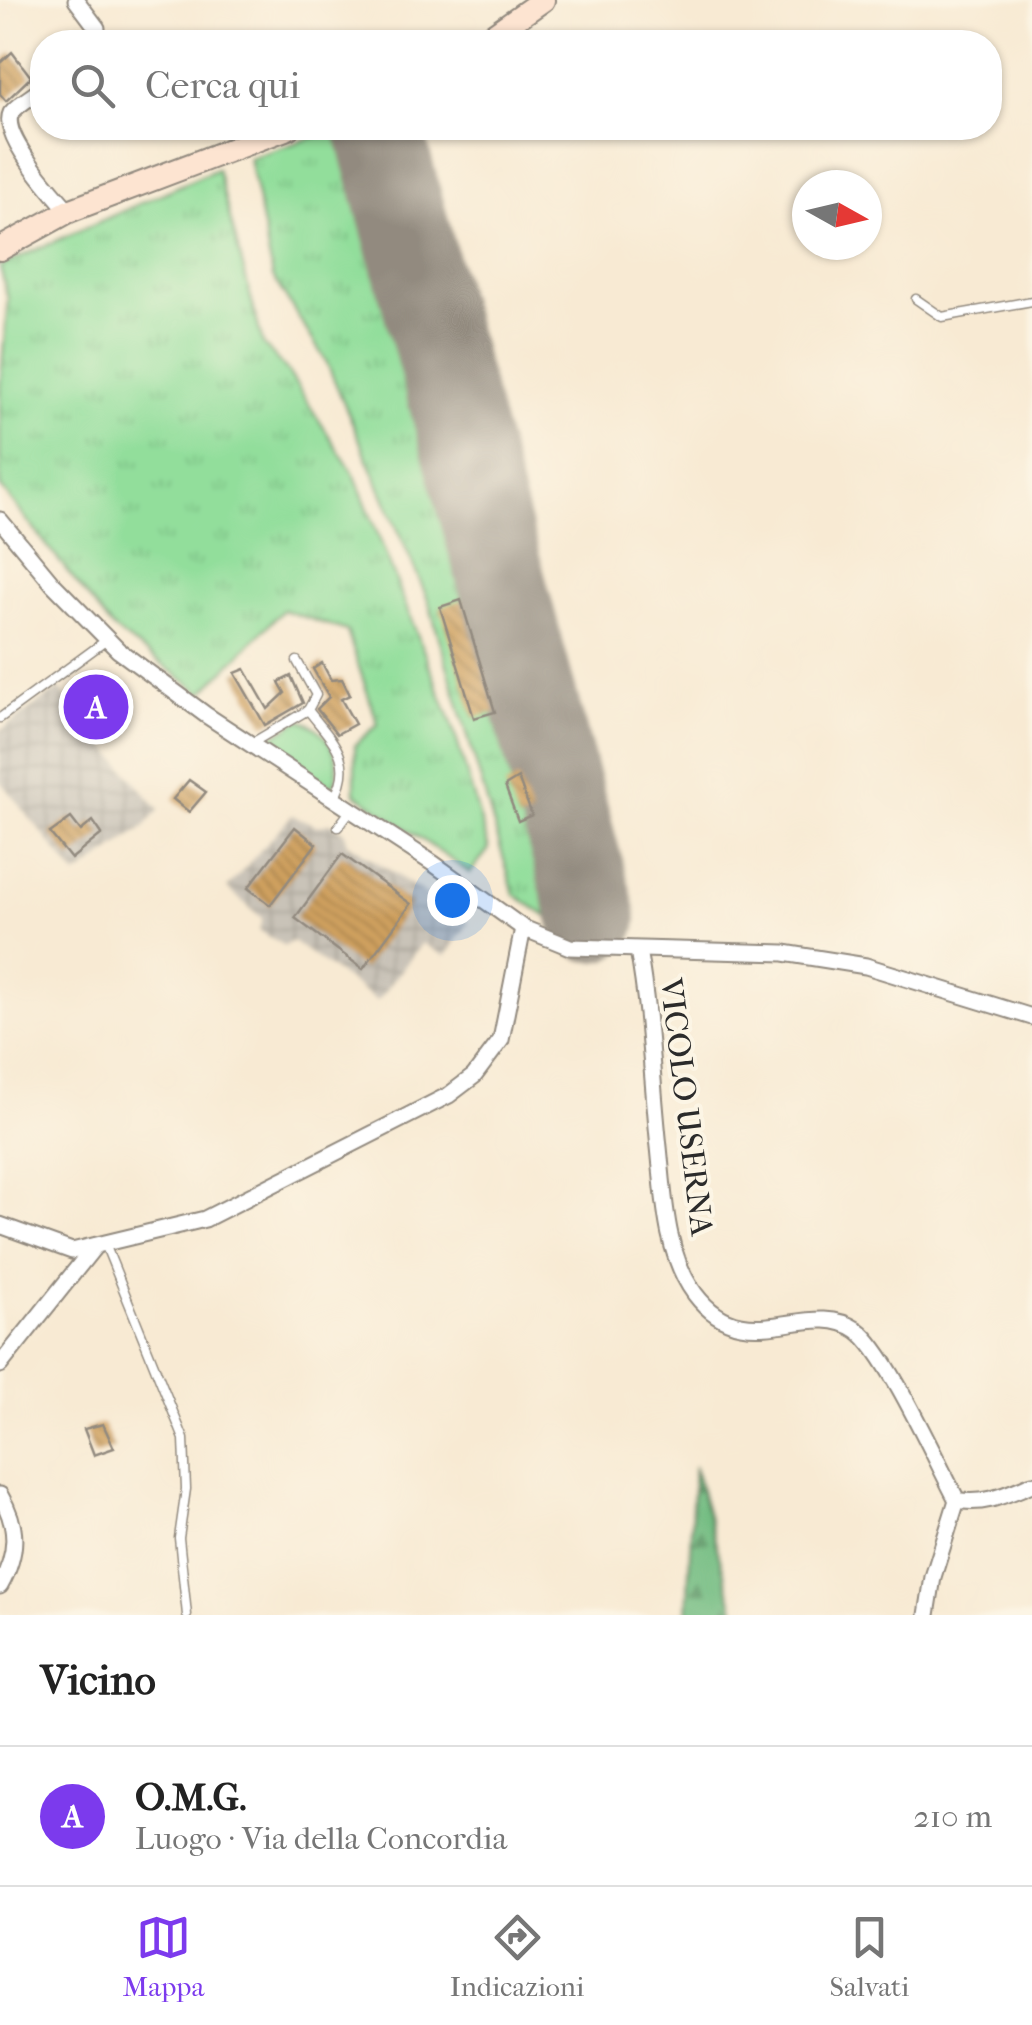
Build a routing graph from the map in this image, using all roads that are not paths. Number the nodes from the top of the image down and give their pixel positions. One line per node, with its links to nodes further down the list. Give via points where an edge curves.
1 (76, 0): 3 (street)
2 (543, 0): 4 (street)
3 (97, 30)
4 (500, 30)
5 (30, 98): 6 (street)
6 (3, 121): 8 (street)
7 (256, 140): 8 (street)
8 (69, 211): 9 (street)
9 (0, 249)
10 (916, 299): 11 (lane, via 942,317)
11 (1032, 301)
12 (0, 520): 13 (street)
13 (108, 640): 16 (lane); 17 (street)
14 (296, 661): 15 (lane, via 316,695)
15 (308, 710): 17 (lane); 18 (lane, via 341,753 342,784)
16 (0, 718)
17 (250, 744): 18 (street)
18 (334, 798): 19 (street)
19 (351, 810): 20 (lane); 21 (street)
20 (338, 828)
21 (523, 928): 22 (street, via 570,947); 25 (street, via 500,1040 474,1076 449,1095 206,1219)
22 (638, 950): 23 (street, via 784,953 866,966); 29 (street, VICOLO USERNA, via 669,1226 693,1292 710,1310 740,1324 820,1320 854,1328 876,1350)
23 (1032, 1017)
24 (0, 1225): 25 (street, via 72,1250)
25 (100, 1245): 26 (street); 31 (lane, via 184,1439 179,1538)
26 (0, 1366)
27 (1032, 1484): 29 (street, via 989,1500)
28 (0, 1495): 30 (street, via 15,1532)
29 (957, 1500): 32 (street)
30 (0, 1586)
31 (187, 1615)
32 (927, 1615)

